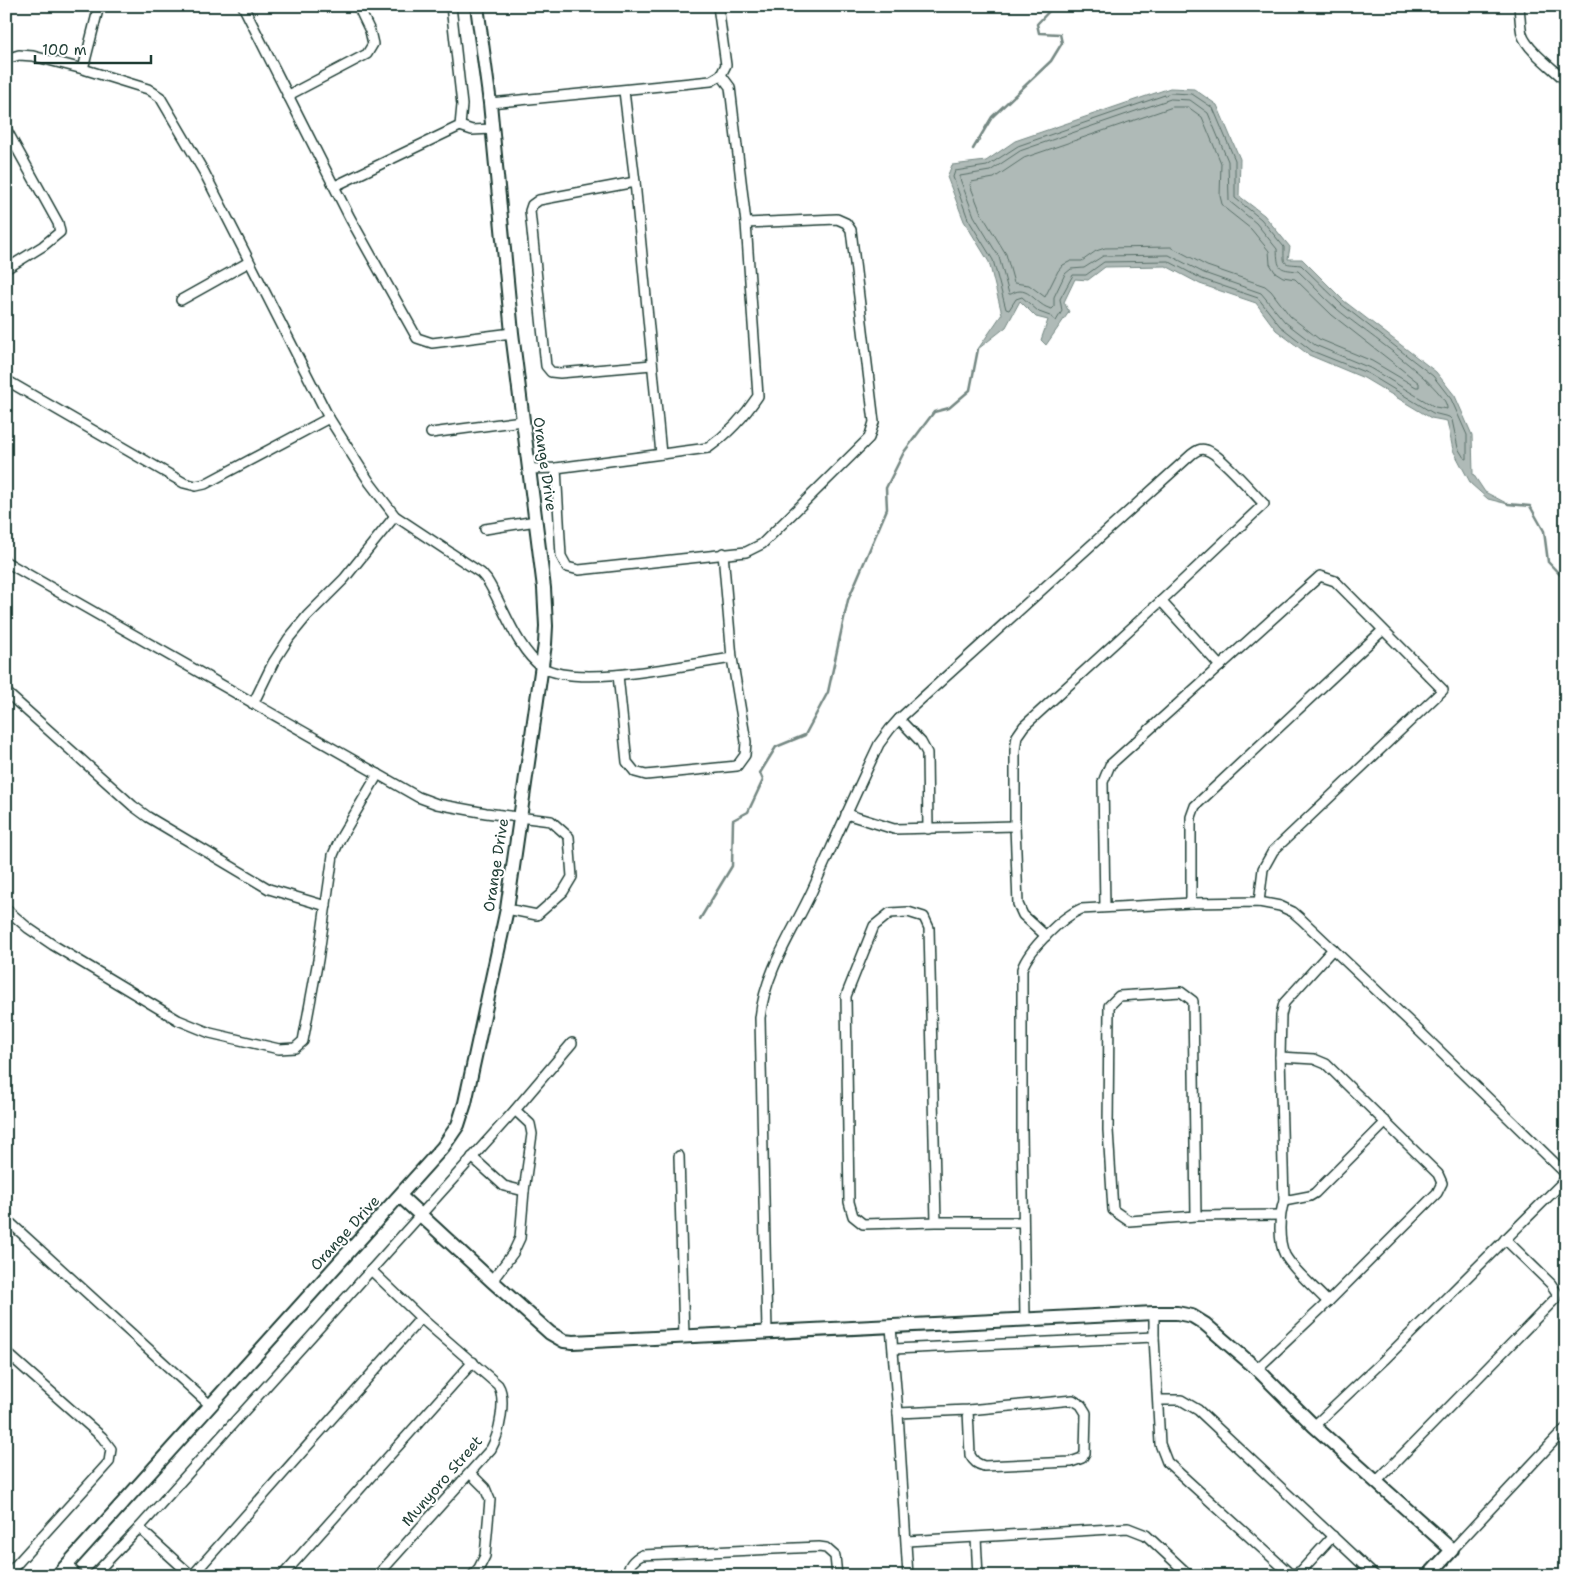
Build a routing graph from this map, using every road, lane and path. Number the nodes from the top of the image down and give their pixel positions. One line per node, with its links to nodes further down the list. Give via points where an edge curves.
1 (100, 6): 9 (street)
2 (242, 6): 13 (street)
3 (358, 6): 13 (street, via 373,44 367,54)
4 (451, 6): 15 (street, via 462,105)
5 (477, 6): 14 (street, Orange Drive)
6 (718, 6): 10 (street, via 726,65)
7 (1519, 6): 11 (street, via 1524,39)
8 (6, 59): 9 (street, via 33,56)
9 (83, 68): 21 (street, via 148,88 160,97 204,172)
10 (721, 75): 12 (street, via 711,81); 20 (street, via 730,87)
11 (1566, 81)
12 (624, 91): 14 (street); 18 (street)
13 (287, 96): 19 (street)
14 (490, 103): 17 (street, Orange Drive)
15 (460, 126): 17 (street, via 472,130); 19 (street)
16 (6, 129): 22 (street, via 60,232)
17 (492, 129): 24 (street, Orange Drive)
18 (635, 182): 25 (street); 25 (street, via 539,200 530,211 546,366 551,372 560,373)
19 (335, 186): 24 (street, via 417,338 432,343)
20 (746, 223): 30 (street, via 758,396 724,436 708,448); 36 (street, via 837,219 851,230 874,422 869,438 762,544 746,552)
21 (249, 262): 23 (street); 27 (street)
22 (6, 269)
23 (181, 300)
24 (512, 333): 28 (street, Orange Drive)
25 (652, 365): 30 (street)
26 (6, 380): 27 (street, via 184,483 196,486)
27 (328, 418): 33 (street)
28 (522, 421): 29 (street); 32 (street, Orange Drive)
29 (431, 434)
30 (661, 454): 31 (street)
31 (556, 468): 32 (street); 36 (street, via 561,556 567,567 579,570)
32 (530, 470): 34 (street, Orange Drive)
33 (395, 516): 42 (street, via 481,573 520,642); 45 (street, via 344,579 289,638)
34 (536, 521): 35 (street); 42 (street, Orange Drive, via 546,608)
35 (485, 529)
36 (723, 554): 40 (street)
37 (6, 562): 45 (street)
38 (1161, 601): 41 (street); 46 (street, via 1264,504 1216,455 1205,449 1192,454); 50 (street, via 1020,731 1015,750)
39 (1382, 630): 41 (street, via 1335,581 1320,576); 52 (street, via 1443,690 1273,851 1263,869); 53 (street, via 1195,806 1191,817)
40 (732, 658): 43 (street); 43 (street, via 746,742 745,755 737,766 646,775 635,772 627,762)
41 (1220, 666): 55 (street, via 1110,765 1103,782)
42 (543, 667): 43 (street, via 573,677); 49 (street, Orange Drive)
43 (618, 675)
44 (6, 692): 54 (street, via 148,817 269,889)
45 (253, 704): 47 (street)
46 (899, 719): 48 (street, via 879,744); 51 (street, via 927,753)
47 (378, 774): 49 (street, via 437,804); 54 (street, via 335,848)
48 (846, 814): 51 (street, via 890,829); 85 (street, via 775,965 761,1007)
49 (520, 816): 57 (street, Orange Drive); 57 (street, via 551,822 569,837 572,877 563,892 537,915)
50 (1015, 826): 51 (street); 58 (street, via 1019,910)
51 (928, 829)
52 (1259, 902): 53 (street); 59 (street, via 1293,912)
53 (1191, 903): 55 (street)
54 (326, 906): 56 (street, via 303,1041 295,1048 279,1049 210,1033 178,1020 60,949)
55 (1105, 907): 58 (street, via 1076,911)
56 (6, 909)
57 (507, 909): 69 (street, Orange Drive, via 466,1102 458,1125)
58 (1046, 936): 76 (street, via 1028,956 1021,975)
59 (1333, 949): 61 (street, via 1284,1003); 66 (street)
60 (572, 1042): 62 (street)
61 (1280, 1057): 63 (street, via 1314,1059 1326,1064); 70 (street)
62 (515, 1110): 65 (street); 68 (street, via 530,1124 532,1134)
63 (1386, 1122): 70 (street, via 1315,1193); 80 (street, via 1438,1174 1440,1188)
64 (679, 1156): 86 (street)
65 (472, 1157): 68 (street, via 504,1186); 71 (street)
66 (1566, 1174)
67 (1566, 1178): 77 (street)
68 (524, 1191): 79 (street, via 519,1244)
69 (400, 1196): 71 (street); 93 (street, Orange Drive)
70 (1284, 1201): 72 (street)
71 (420, 1214): 78 (street); 79 (street)
72 (1280, 1215): 73 (street); 80 (street, via 1284,1253)
73 (1196, 1216): 73 (street, via 1129,1221 1113,1210 1108,1130 1109,1006 1118,996 1181,992 1193,1001)
74 (6, 1219): 93 (street)
75 (936, 1222): 75 (street, via 863,1224 853,1216 849,1202 846,996 874,926 890,913 908,912 924,917 929,928); 76 (street)
76 (1023, 1222): 83 (street)
77 (1505, 1239): 96 (street); 99 (street, via 1551,1284 1557,1293 1553,1304)
78 (371, 1270): 82 (street, Munyoro Street); 100 (street)
79 (492, 1281): 86 (street, via 564,1341 580,1343)
80 (1328, 1302): 91 (street)
81 (1154, 1313): 83 (street); 87 (street); 91 (street, via 1177,1313 1199,1319)
82 (421, 1318): 90 (street, Munyoro Street); 110 (street)
83 (1025, 1319): 84 (street)
84 (891, 1327): 85 (street); 88 (street)
85 (767, 1332): 86 (street)
86 (684, 1337)
87 (1154, 1337): 88 (street); 92 (street)
88 (894, 1348): 95 (street)
89 (6, 1352): 106 (street, via 102,1437 111,1449 109,1462)
90 (473, 1362): 98 (street, Munyoro Street, via 498,1385 503,1397 495,1442); 111 (street)
91 (1257, 1369): 96 (street)
92 (1158, 1400): 101 (street, via 1182,1400 1198,1410); 101 (street, via 1160,1444 1167,1462 1288,1572 1301,1571)
93 (211, 1406): 105 (street, Orange Drive)
94 (968, 1410): 94 (street, via 1073,1400 1086,1413 1085,1453 1082,1458 1071,1462 979,1465 970,1455); 95 (street)
95 (898, 1413): 103 (street)
96 (1314, 1426): 99 (street)
97 (1566, 1428): 104 (street)
98 (470, 1473): 112 (street, Munyoro Street); 113 (street, via 485,1488 490,1500 485,1556)
99 (1376, 1482): 104 (street)
100 (139, 1528): 109 (street); 110 (street)
101 (1332, 1536): 119 (street)
102 (976, 1538): 103 (street); 117 (street); 118 (street, via 1128,1528 1146,1535)
103 (907, 1541): 116 (street)
104 (1452, 1550): 120 (street)
105 (67, 1564): 107 (street, Orange Drive); 108 (street)
106 (6, 1576)
107 (57, 1576)
108 (78, 1576)
109 (92, 1576)
110 (192, 1576)
111 (282, 1576)
112 (376, 1576)
113 (472, 1576)
114 (628, 1576): 115 (street, via 630,1566 642,1556 819,1547 826,1548 835,1556)
115 (836, 1576)
116 (908, 1576)
117 (978, 1576)
118 (1190, 1576)
119 (1375, 1576)
120 (1428, 1576)

